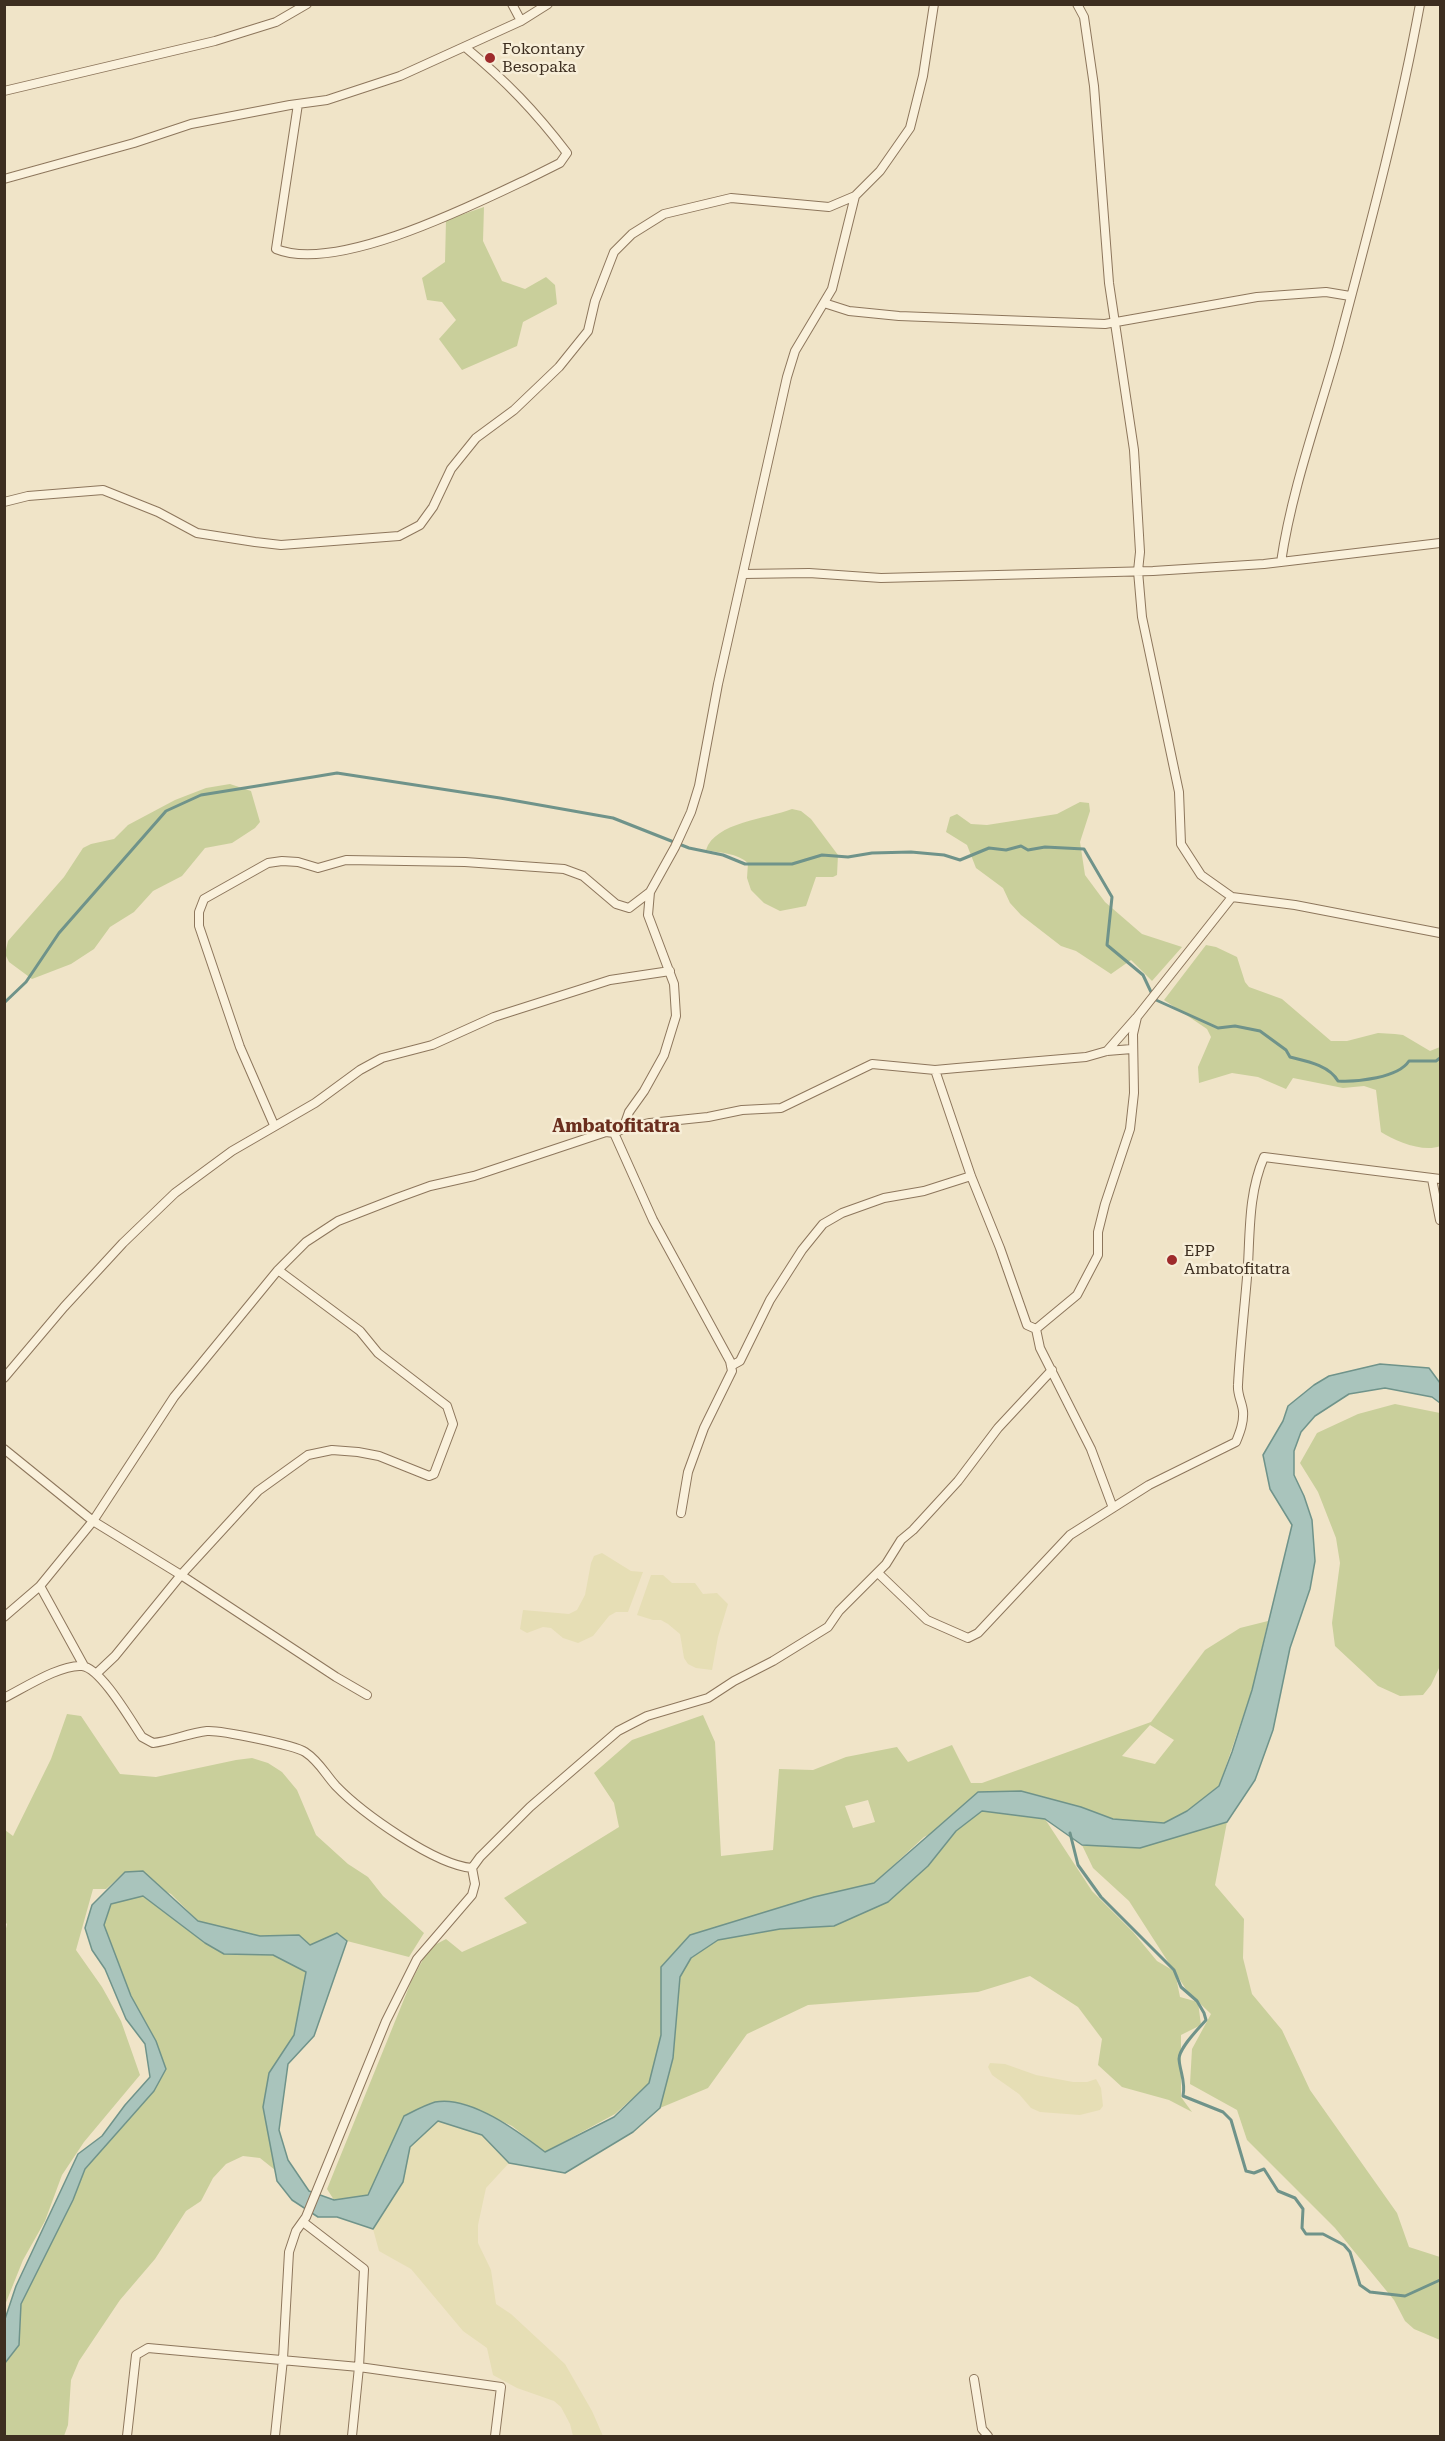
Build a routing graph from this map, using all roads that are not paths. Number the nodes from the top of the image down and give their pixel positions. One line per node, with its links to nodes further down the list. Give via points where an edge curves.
1 (308, 4): 9 (street, via 276,22 215,41)
2 (512, 4): 7 (street)
3 (548, 4): 7 (street)
4 (934, 4): 12 (street, via 910,128 880,171)
5 (1077, 4): 15 (street, via 1084,17 1094,86)
6 (1420, 4): 13 (street, via 1409,66)
7 (521, 21): 8 (street)
8 (465, 47): 10 (street, via 400,76 327,100); 10 (street, via 504,79 567,153 560,163 525,180 374,244 320,256 276,249)
9 (4, 91)
10 (298, 104): 11 (street, via 191,124)
11 (4, 179)
12 (855, 196): 14 (street, via 832,289); 16 (street, via 829,207 731,198 664,214 632,234 614,252 588,331 559,367 514,410 476,438 451,469 420,525 399,536 281,545 255,543 197,533 103,490 28,496)
13 (1350, 296): 15 (street, via 1326,292 1257,297); 18 (street)
14 (824, 303): 15 (street, via 849,311 899,316 1105,324); 20 (street, via 795,351 787,377)
15 (1114, 321): 19 (street, via 1134,450)
16 (4, 502)
17 (1440, 543): 18 (street)
18 (1281, 562): 19 (street)
19 (1138, 571): 20 (street, via 881,578); 22 (street, via 1142,617 1179,792 1181,844 1201,875)
20 (744, 573): 21 (street, via 699,786 691,813)
21 (650, 892): 24 (street, via 648,915); 29 (street, via 629,908 616,904 583,876 564,869 346,860 318,868 298,862 268,863 204,899 199,912 200,926 240,1047)
22 (1232, 897): 23 (street); 25 (street)
23 (1440, 933)
24 (670, 971): 29 (street, via 610,980 494,1017 432,1045 382,1058); 30 (street, via 676,1016 664,1055)
25 (1137, 1017): 26 (street); 27 (street)
26 (1132, 1049): 27 (street); 36 (street, via 1134,1093 1130,1129 1105,1204 1098,1232 1098,1255 1077,1296)
27 (1107, 1051): 28 (street, via 1086,1058)
28 (936, 1070): 30 (street, via 872,1064 780,1108 742,1110); 32 (street)
29 (274, 1125): 39 (street, via 232,1151 168,1200 64,1306)
30 (623, 1129): 31 (street)
31 (614, 1133): 35 (street, via 606,1132 474,1176 430,1186 338,1221 306,1242); 37 (street, via 652,1220)
32 (971, 1176): 36 (street, via 1027,1325); 37 (street, via 924,1191 884,1198 823,1224 770,1300 740,1361)
33 (1436, 1179): 34 (street); 41 (street, via 1264,1157 1249,1215 1237,1391 1243,1424 1236,1442 1149,1485)
34 (1440, 1220)
35 (278, 1270): 43 (street, via 174,1397); 45 (street, via 360,1331 378,1353 447,1406 453,1424 434,1474 429,1476 358,1452 332,1450 308,1455 258,1491)
36 (1036, 1329): 38 (street, via 1040,1348)
37 (731, 1366): 42 (street, via 728,1382 688,1472)
38 (1052, 1370): 41 (street, via 1091,1449); 44 (street, via 998,1428 958,1481 901,1540)
39 (4, 1378)
40 (4, 1449): 43 (street)
41 (1113, 1508): 44 (street, via 1070,1535 978,1633 968,1638 927,1620)
42 (681, 1513)
43 (93, 1521): 45 (street); 46 (street)
44 (878, 1573): 52 (street, via 828,1627 810,1638 708,1698 647,1716 618,1731 530,1807)
45 (182, 1575): 49 (street); 50 (street)
46 (40, 1586): 47 (street); 48 (street)
47 (4, 1617)
48 (84, 1666): 49 (street); 51 (street, via 66,1667)
49 (97, 1673): 52 (street, via 142,1737 153,1743 208,1731 304,1751 374,1819 446,1862)
50 (367, 1695)
51 (4, 1698)
52 (472, 1868): 53 (street, via 472,1896 417,1959 386,2021)
53 (305, 2219): 54 (street, via 289,2252); 55 (street, via 364,2269)
54 (283, 2359): 55 (street); 57 (street, via 148,2348 136,2355); 58 (street)
55 (359, 2367): 59 (street); 60 (street, via 501,2387)
56 (974, 2379): 61 (street, via 982,2429)
57 (127, 2436)
58 (275, 2436)
59 (352, 2436)
60 (495, 2436)
61 (988, 2436)

